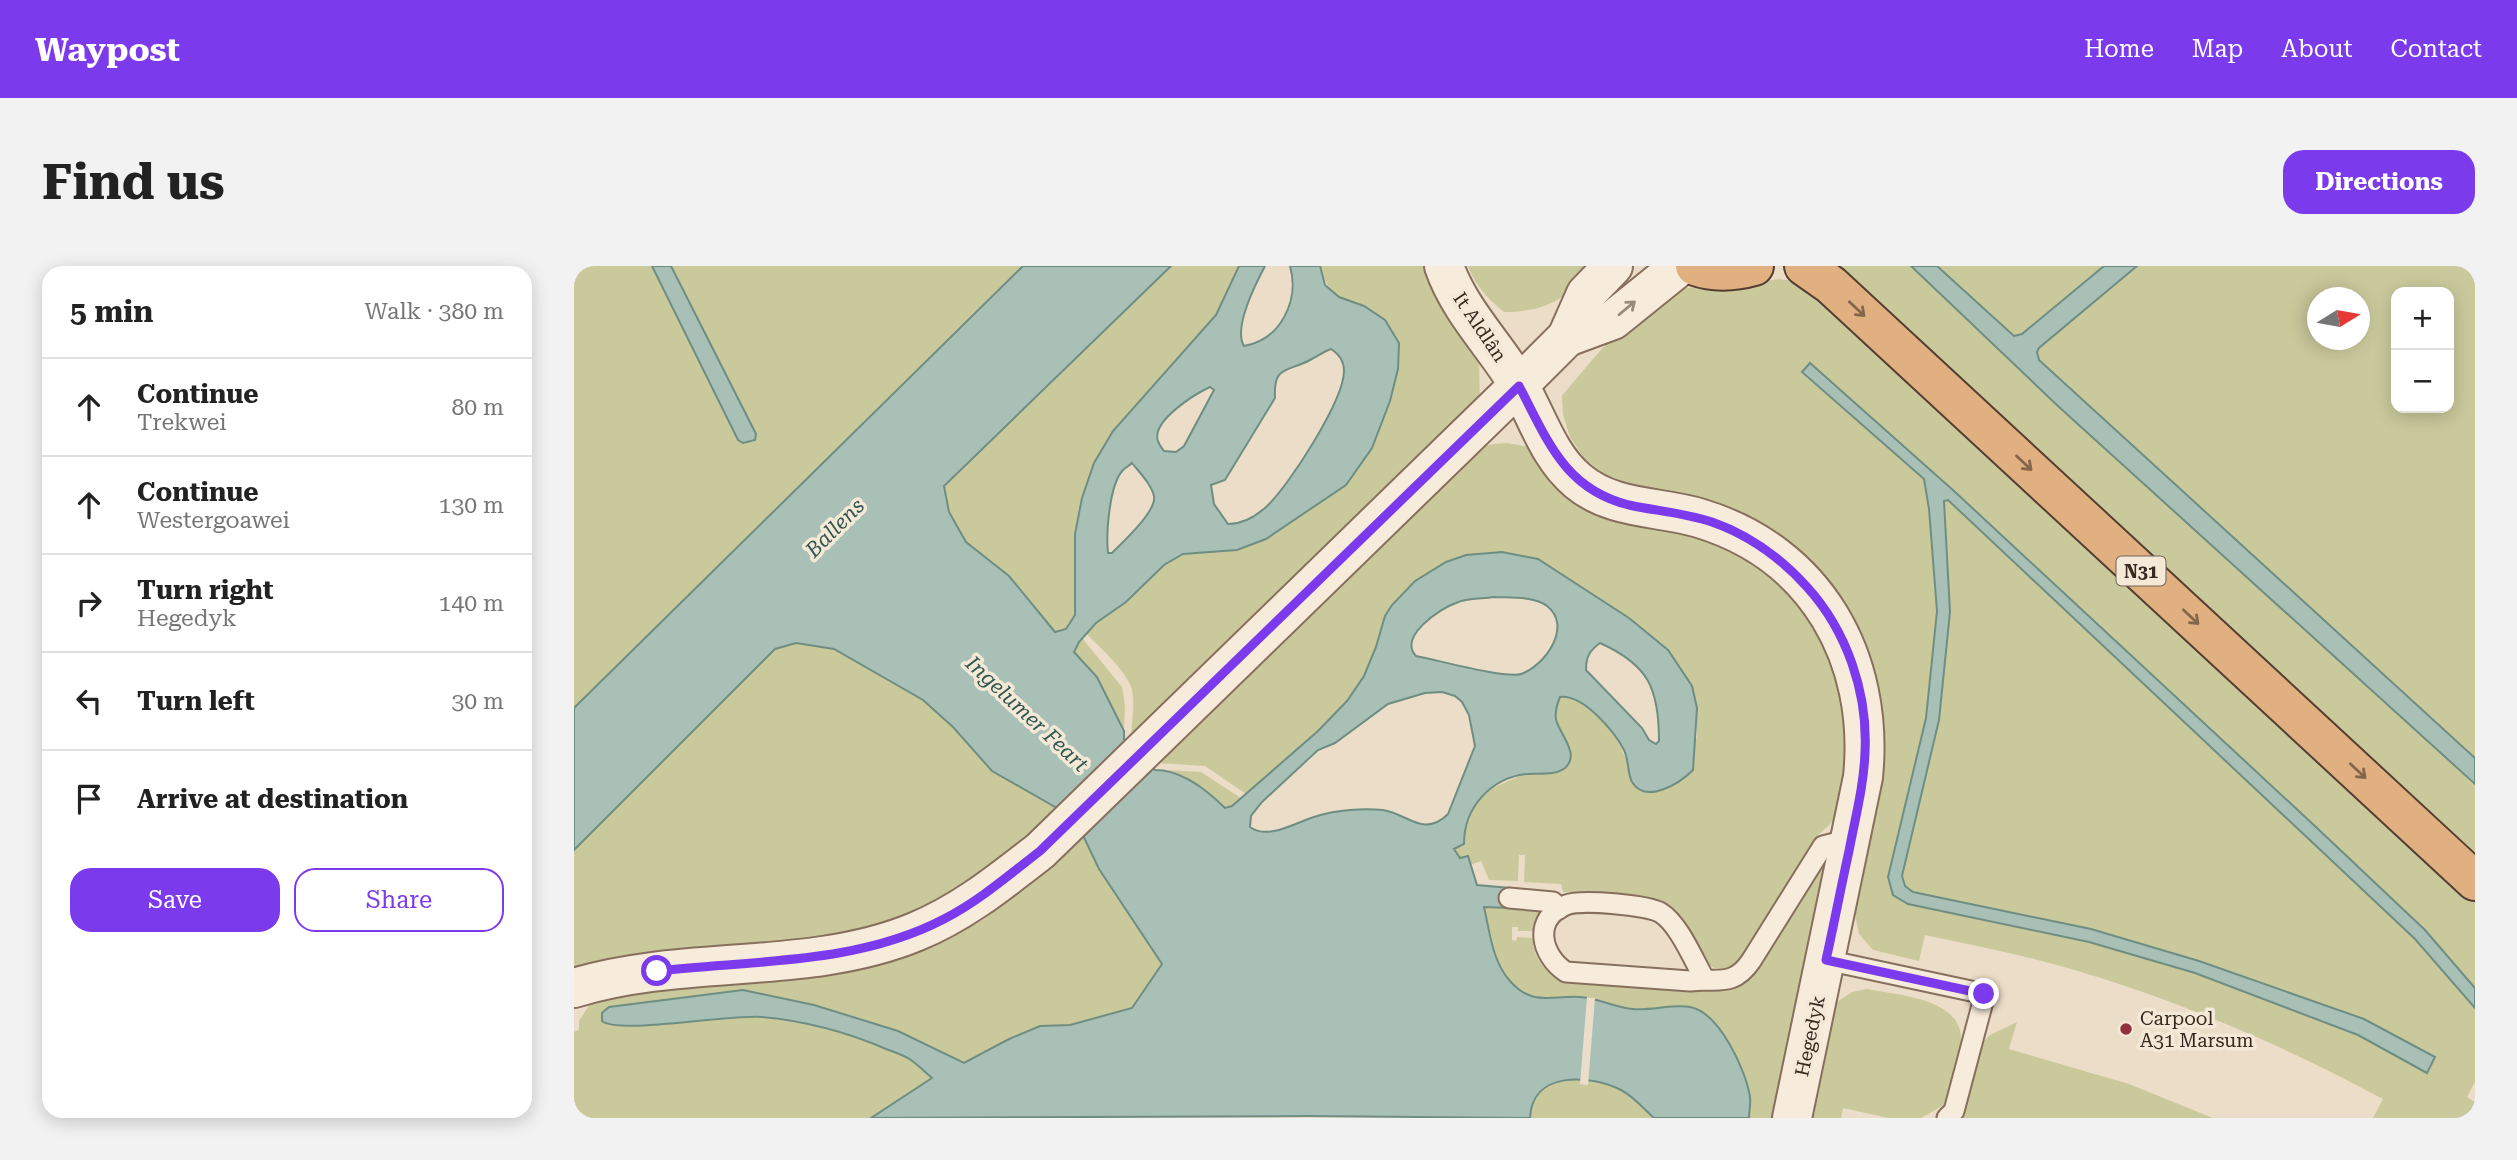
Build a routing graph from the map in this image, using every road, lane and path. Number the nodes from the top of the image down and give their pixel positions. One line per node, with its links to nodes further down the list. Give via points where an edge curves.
1 (1444, 266): 8 (street, It Aldlân, via 1461,301)
2 (1614, 266): 7 (street, via 1586,294)
3 (1680, 266): 7 (street, one-way to 3, via 1614,320)
4 (1695, 266): 5 (highway, via 1722,271)
5 (1754, 266)
6 (1804, 266): 10 (highway, N31, one-way to 10, via 1831,285)
7 (1567, 337): 8 (street)
8 (1519, 386): 9 (street, Hegedyk, via 1553,451 1578,482 1621,502 1725,527 1775,556 1817,598 1845,647 1863,705 1865,752); 15 (street, via 1040,851 976,900 913,933 876,945 806,958 625,975)
9 (1851, 839): 13 (street, Hegedyk); 14 (lane, via 1823,846 1744,972 1731,980)
10 (2475, 881)
11 (1509, 898): 12 (lane, via 1553,902)
12 (1559, 909): 14 (lane, via 1578,902 1662,913); 14 (lane, via 1548,922 1544,944 1554,964 1566,972)
13 (1826, 960): 16 (street, Hegedyk); 17 (lane, via 1984,994 1954,1111)
14 (1705, 980)
15 (574, 988)
16 (1792, 1118)
17 (1947, 1118)

